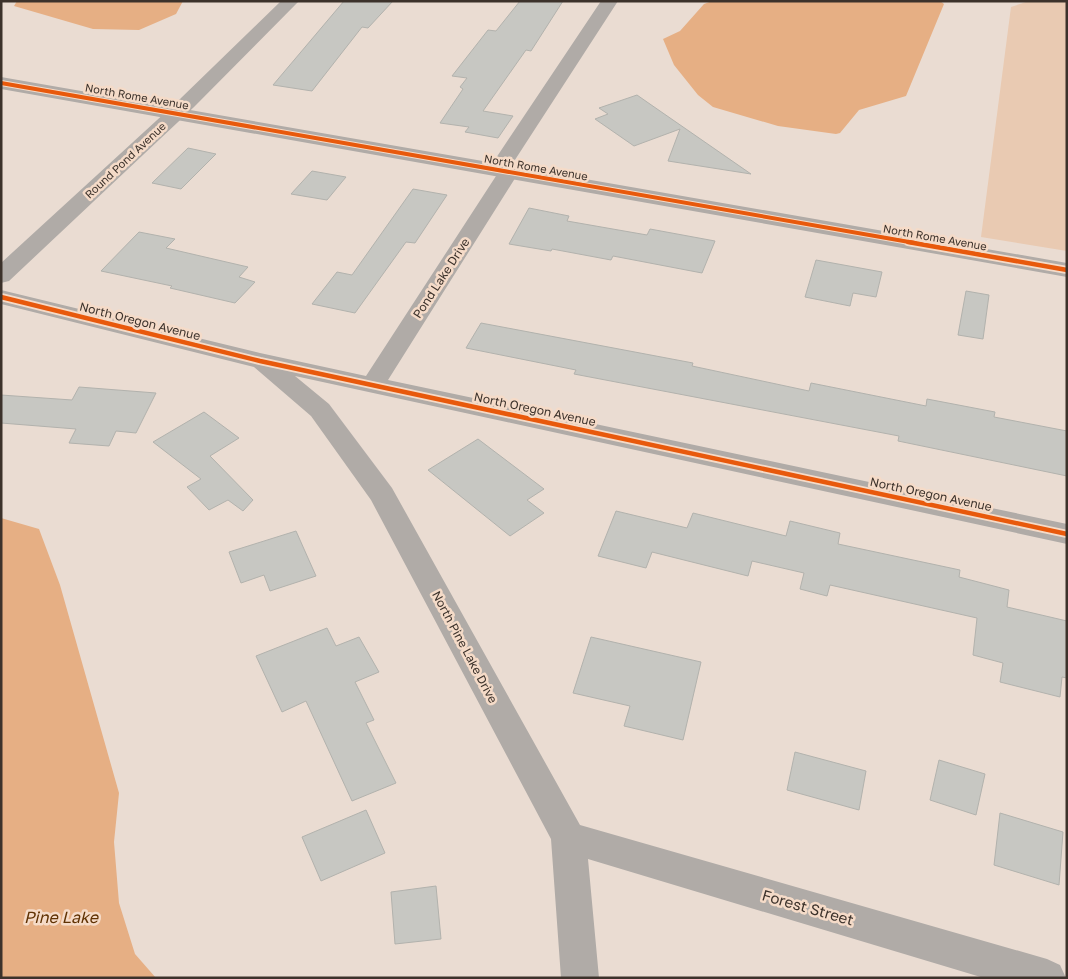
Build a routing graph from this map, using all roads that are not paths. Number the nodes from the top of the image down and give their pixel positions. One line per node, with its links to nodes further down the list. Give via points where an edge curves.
1 (292, 1): 4 (street, Round Pond Avenue)
2 (610, 1): 5 (street, Pond Lake Drive)
3 (1, 83): 4 (street, North Rome Avenue)
4 (176, 112): 5 (street, North Rome Avenue); 7 (street, Round Pond Avenue)
5 (504, 171): 6 (street, North Rome Avenue); 10 (street, Pond Lake Drive)
6 (1067, 270)
7 (1, 276)
8 (1, 297): 9 (street, North Oregon Avenue)
9 (260, 361): 10 (street, North Oregon Avenue); 12 (street, North Pine Lake Drive, via 320,410 382,495)
10 (373, 384): 11 (street, North Oregon Avenue)
11 (1067, 534)
12 (568, 837): 13 (street, North Pine Lake Drive); 14 (street, Forest Street)
13 (580, 978)
14 (1048, 978)

